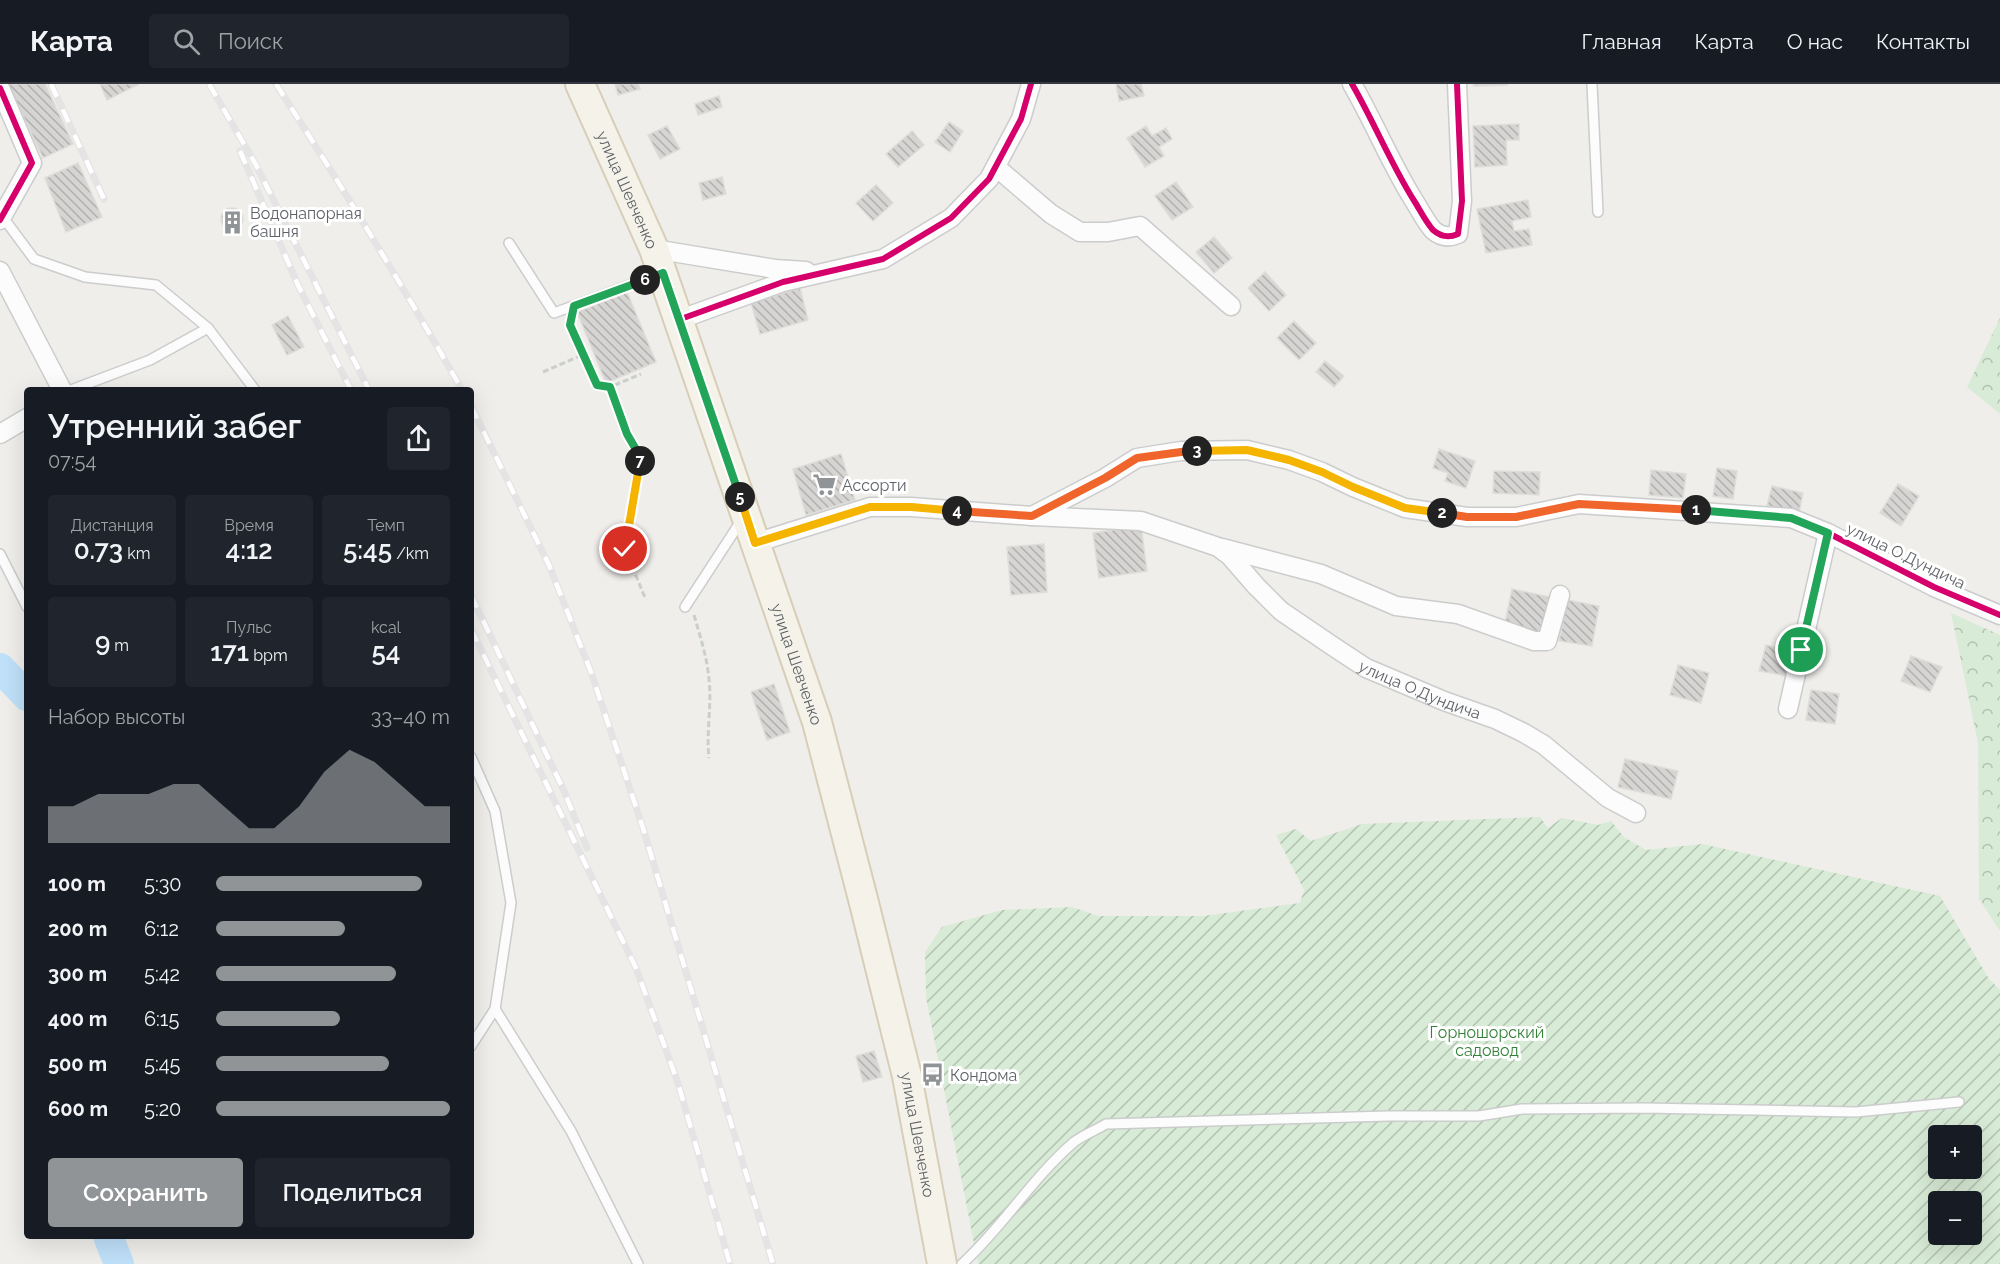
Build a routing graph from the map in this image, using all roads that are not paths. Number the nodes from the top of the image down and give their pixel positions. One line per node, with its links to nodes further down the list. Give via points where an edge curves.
1 (580, 84): 11 (main road, улица Шевченко)
2 (1031, 84): 7 (street, via 1021,119)
3 (1352, 84): 4 (street, via 1395,169 1434,230 1451,237 1458,234 1462,201)
4 (1457, 84)
5 (1592, 84): 8 (lane)
6 (0, 88): 9 (street, via 32,163)
7 (996, 167): 13 (street, via 951,218 883,259); 14 (street, via 1051,214 1080,232 1140,226)
8 (1598, 212)
9 (1, 217): 16 (lane, via 34,259 85,277 156,285)
10 (509, 243): 11 (lane, via 554,313)
11 (658, 261): 13 (street); 15 (main road, улица Шевченко)
12 (0, 271): 17 (street)
13 (828, 273): 15 (street, via 783,282)
14 (1231, 306)
15 (678, 320): 22 (main road, улица Шевченко)
16 (208, 328): 18 (lane, via 150,360); 19 (lane)
17 (60, 387)
18 (79, 387)
19 (253, 387)
20 (24, 420): 21 (street)
21 (0, 434)
22 (745, 514): 25 (main road, улица Шевченко); 30 (lane)
23 (1032, 516): 24 (street, улица О.Дундича, via 1137,458 1247,450 1322,472 1405,508 1467,517 1516,517 1579,504 1791,518); 25 (street, улица О.Дундича, via 870,507); 26 (street, улица О.Дундича, via 1141,521)
24 (1828, 533): 31 (street, улица О.Дундича, via 1934,587); 32 (street, улица О.Дундича)
25 (755, 543): 39 (main road, улица Шевченко, via 817,723 849,844 906,1076)
26 (1218, 547): 28 (street, улица О.Дундича, via 1321,574 1396,606 1458,614 1534,641 1547,641); 34 (street, улица О.Дундича, via 1281,611 1366,668 1524,733 1608,798)
27 (0, 554): 29 (lane)
28 (1560, 595)
29 (24, 601)
30 (687, 604)
31 (2000, 615)
32 (1788, 709)
33 (474, 764): 35 (lane, via 495,812 511,903)
34 (1636, 813)
35 (495, 1008): 36 (lane); 38 (lane, via 571,1131)
36 (474, 1041)
37 (1959, 1102): 40 (lane, via 1856,1112 1522,1109 1479,1116 1106,1124 1076,1141 1051,1165)
38 (638, 1264)
39 (942, 1264)
40 (962, 1264)

